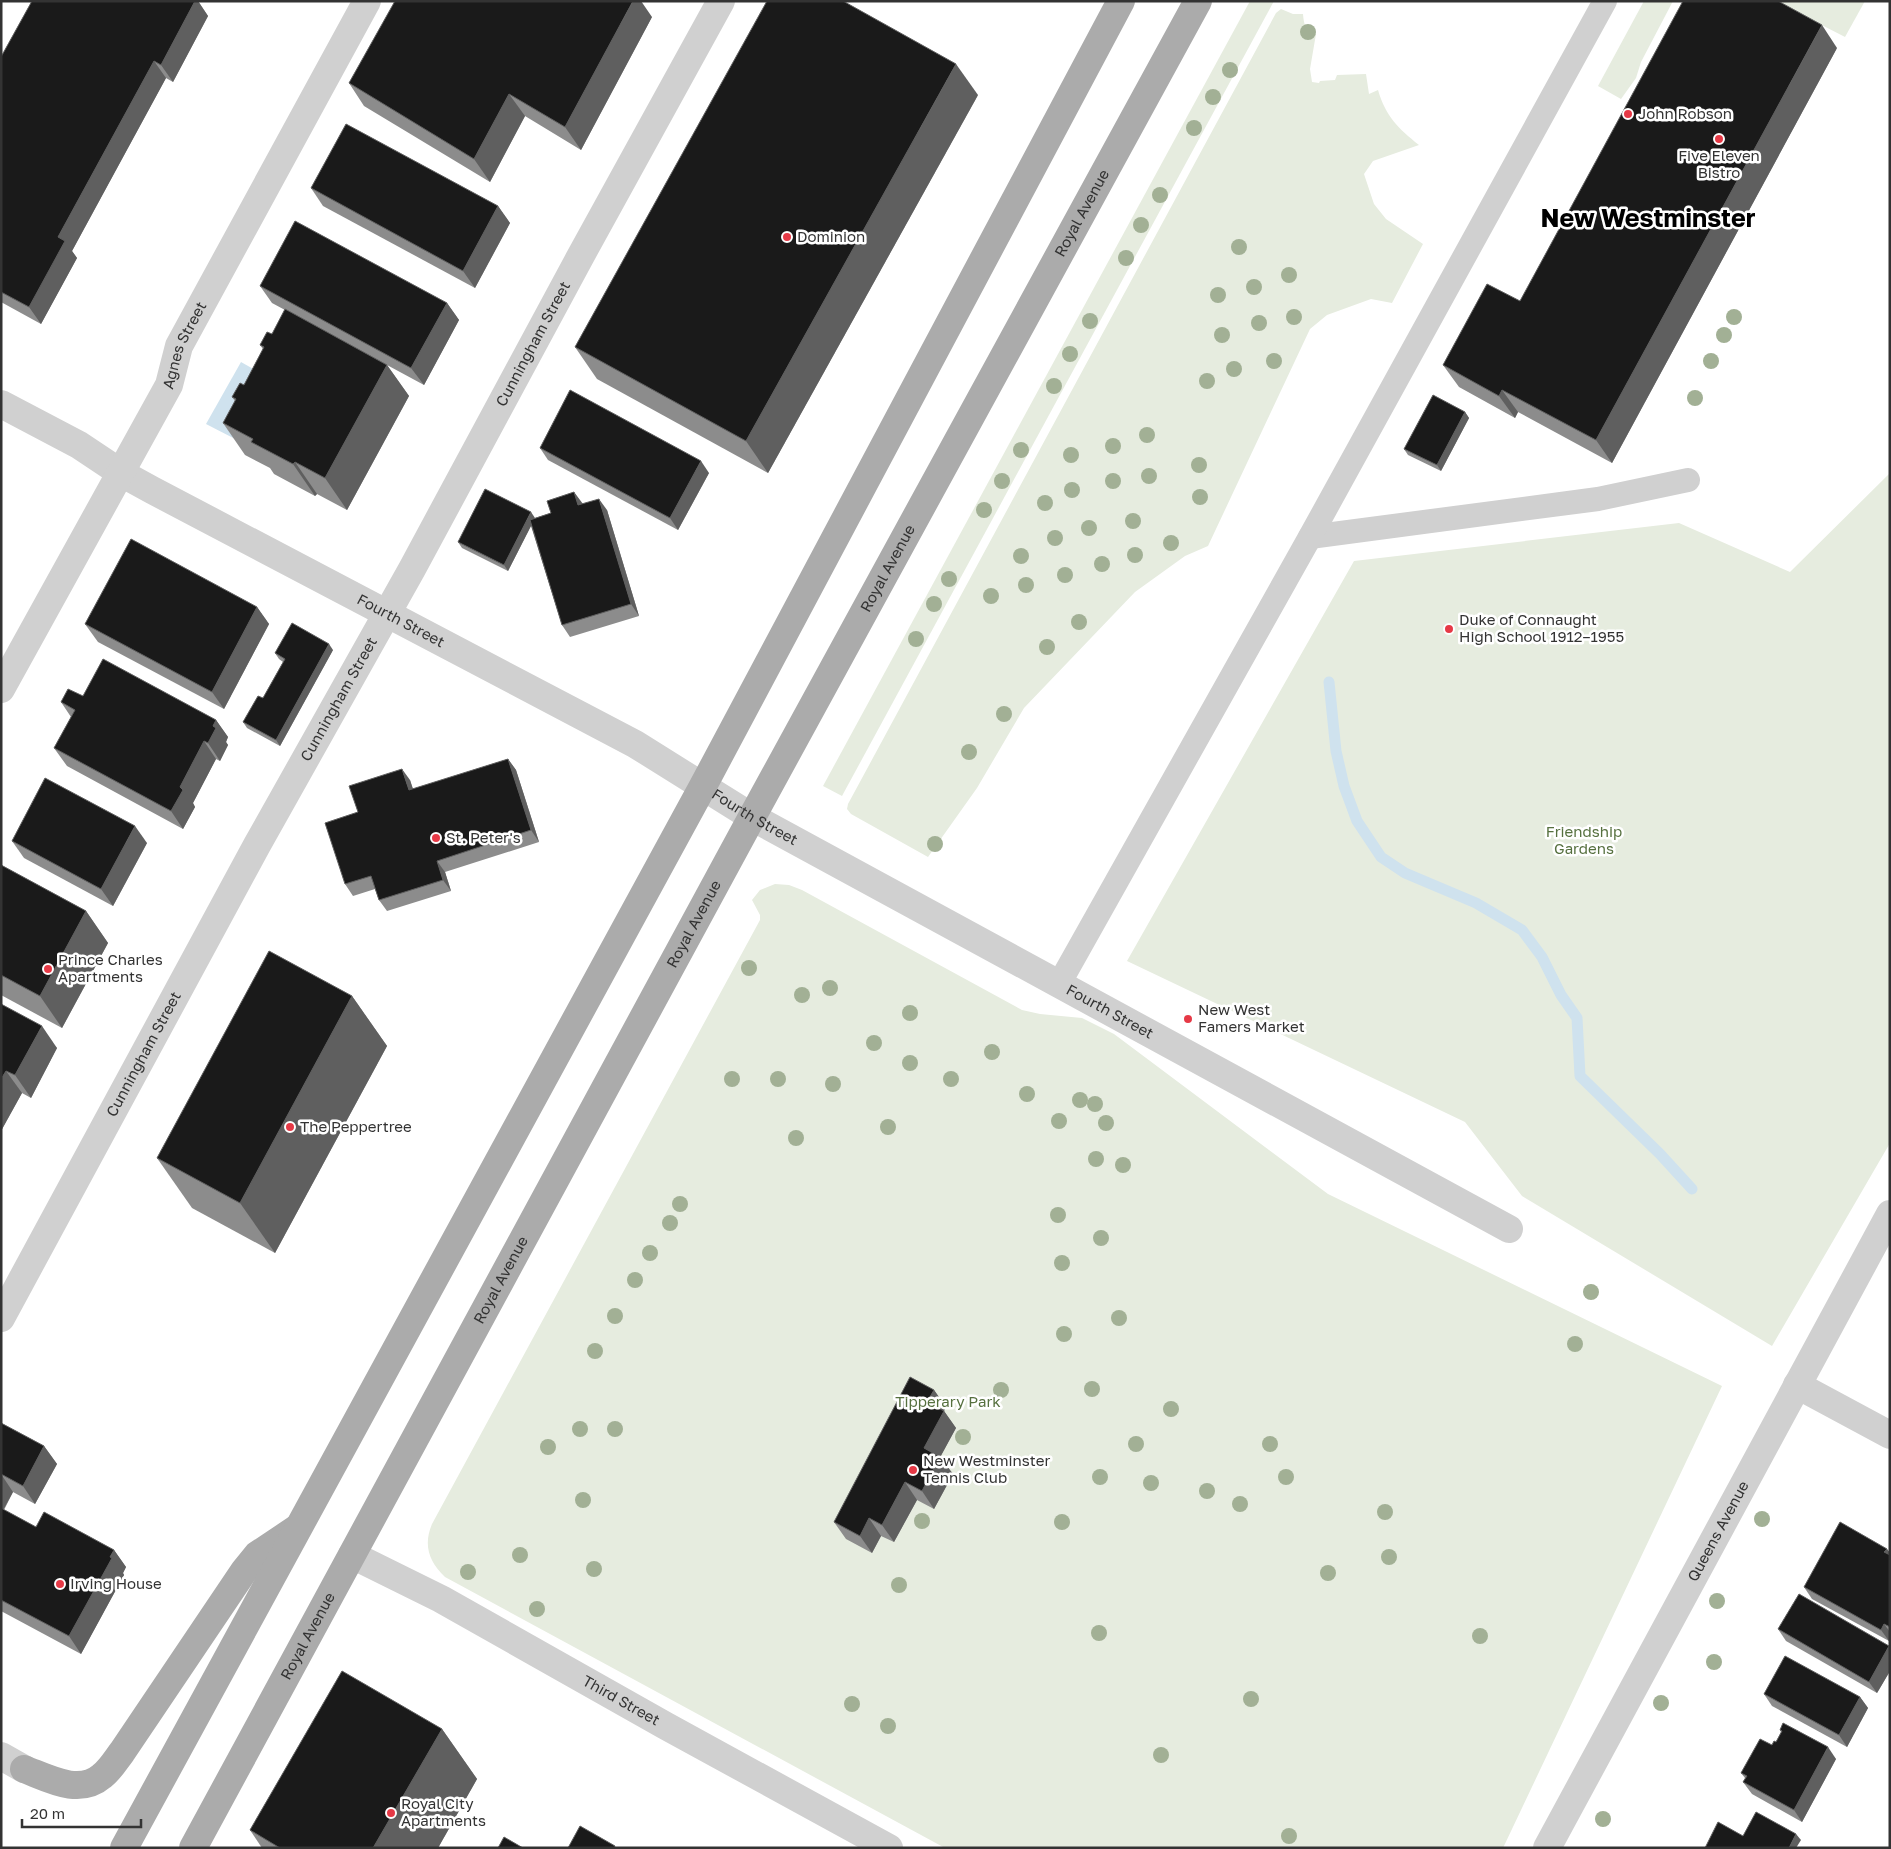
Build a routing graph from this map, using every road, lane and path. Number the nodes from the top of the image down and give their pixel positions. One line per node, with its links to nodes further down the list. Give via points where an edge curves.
1 (367, 1): 7 (street, Agnes Street, via 179,346 169,384)
2 (720, 1): 10 (street, Cunningham Street)
3 (1121, 1): 12 (main road)
4 (1198, 1): 13 (main road, Royal Avenue)
5 (1605, 1): 9 (lane)
6 (1, 404): 7 (street, Fourth Street, via 79,445)
7 (121, 473): 10 (street, Fourth Street); 11 (street, Agnes Street)
8 (1688, 480): 9 (lane, via 1598,499)
9 (1310, 537): 14 (lane)
10 (387, 614): 12 (street, Fourth Street, via 635,744); 17 (street, Cunningham Street, via 257,845)
11 (1, 689)
12 (703, 786): 13 (street, Fourth Street); 20 (main road)
13 (752, 817): 14 (street, Fourth Street); 21 (main road, Royal Avenue)
14 (1059, 984): 16 (street, Fourth Street)
15 (1890, 1214): 18 (street, Queens Avenue)
16 (1509, 1228)
17 (1, 1318)
18 (1797, 1385): 19 (street); 26 (street, Queens Avenue)
19 (1890, 1435)
20 (300, 1527): 22 (main road, via 257,1556 244,1571 104,1775 96,1781 67,1785); 24 (main road)
21 (352, 1555): 23 (street, Third Street, via 441,1599); 25 (main road, Royal Avenue)
22 (13, 1762)
23 (877, 1845)
24 (124, 1848)
25 (193, 1848)
26 (1546, 1848)

